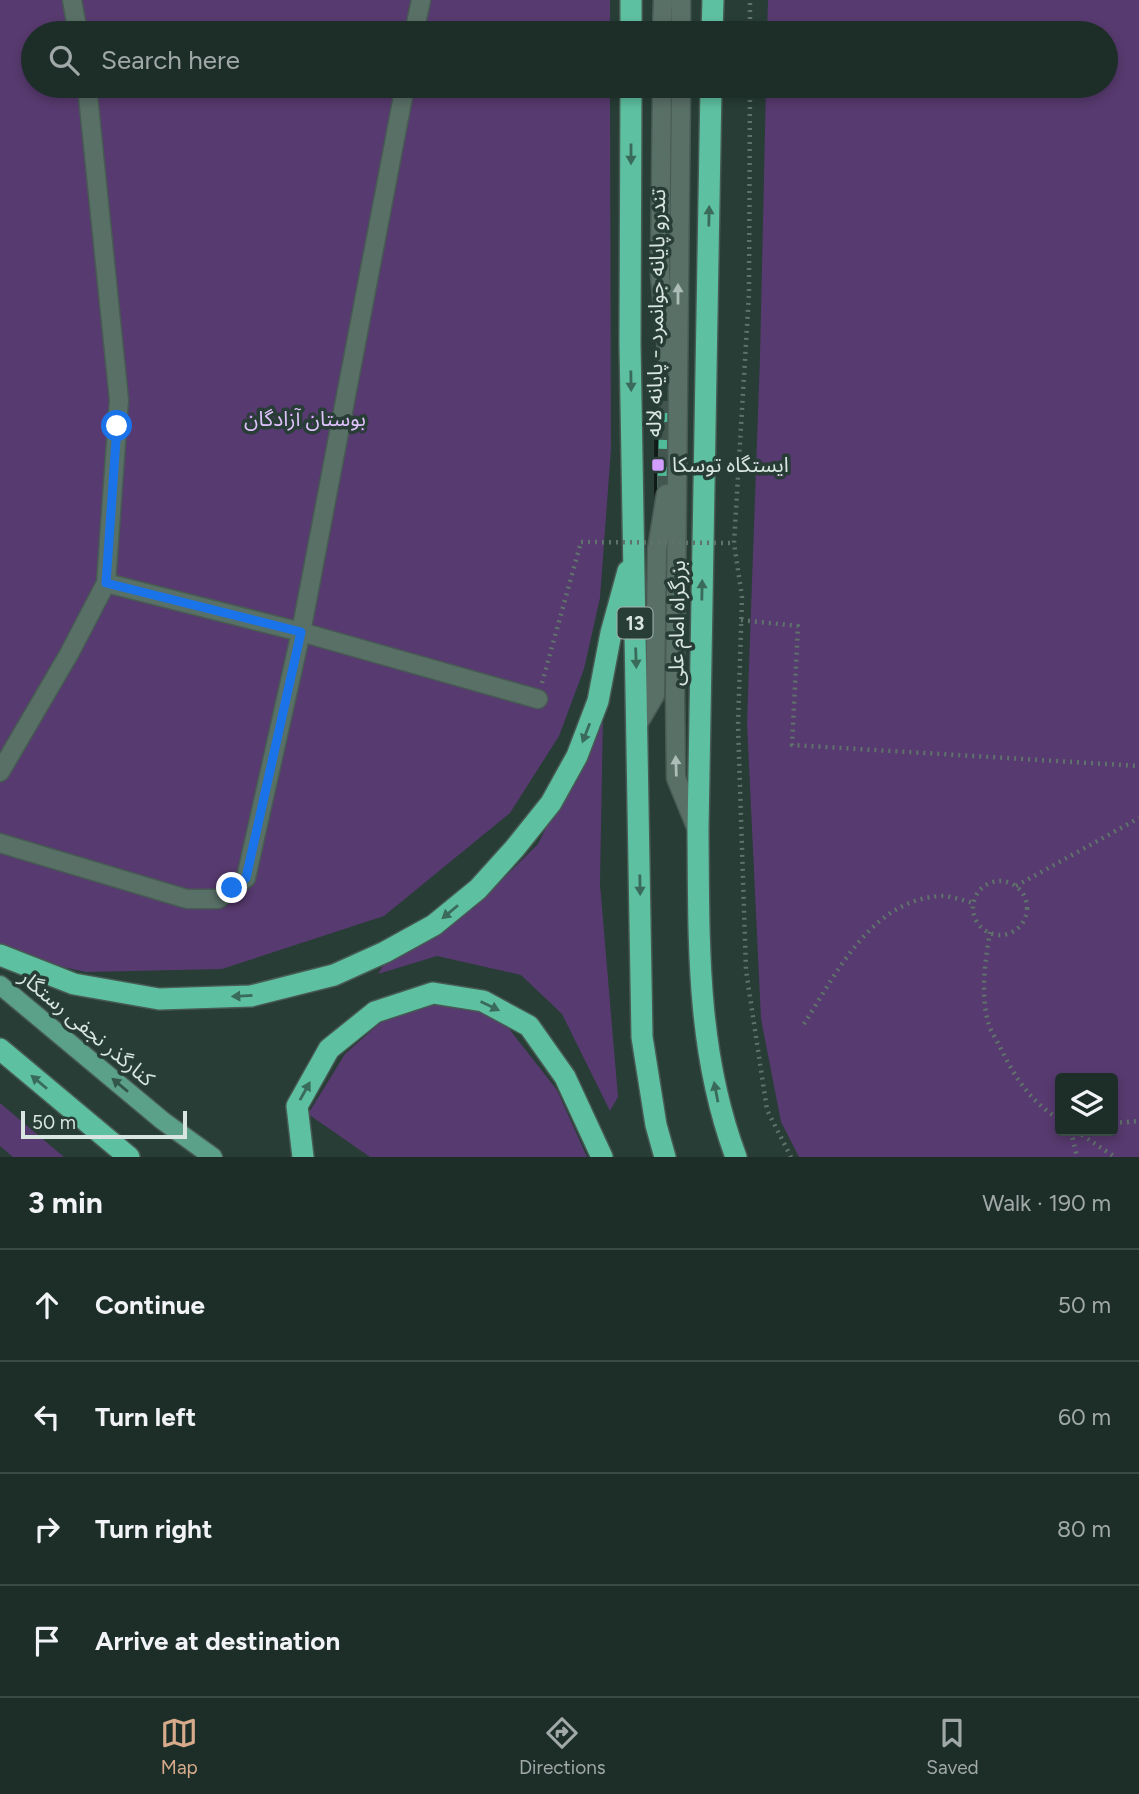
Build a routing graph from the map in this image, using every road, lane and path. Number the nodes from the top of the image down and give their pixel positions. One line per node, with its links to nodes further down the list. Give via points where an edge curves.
1 (72, 0): 8 (lane)
2 (421, 0): 9 (lane)
3 (631, 0): 10 (highway)
4 (663, 0): 11 (lane)
5 (681, 0): 12 (lane)
6 (713, 0): 13 (highway)
7 (750, 0): 14 (path)
8 (76, 21)
9 (417, 21)
10 (631, 21)
11 (662, 21)
12 (681, 21)
13 (712, 21)
14 (750, 21)
15 (88, 98): 26 (lane, via 119,400)
16 (403, 98): 28 (lane)
17 (631, 98): 25 (highway, بزرگراه امام علی / 13, one-way to 25)
18 (662, 98): 22 (lane, via 660,275)
19 (681, 98): 34 (lane, تندرو پایانه جوانمرد - پایانه لاله, one-way to 19, via 676,778)
20 (711, 98): 34 (highway, بزرگراه امام علی, one-way to 20)
21 (750, 98): 24 (path, via 749,293)
22 (668, 401)
23 (666, 494): 30 (lane, via 656,549 655,695)
24 (734, 543): 27 (path); 29 (path, bridge, via 581,542)
25 (634, 548): 30 (highway, بزرگراه امام علی / 13, one-way to 30); 39 (highway, one-way to 39, via 598,701 577,756 551,803 515,848 478,889 434,925 334,975 251,996 159,999 74,984)
26 (106, 583): 28 (lane); 32 (lane)
27 (741, 620): 31 (path, via 798,626 792,745); 54 (path, via 738,725 746,970 767,1110)
28 (301, 632): 29 (lane); 35 (lane, via 246,878 218,899 187,900)
29 (538, 699)
30 (638, 724): 52 (highway, بزرگراه امام علی / 13, one-way to 52, via 642,1037)
31 (1139, 766)
32 (0, 772)
33 (1139, 818): 36 (path)
34 (698, 830): 53 (highway, بزرگراه امام علی, one-way to 34, via 721,1118 700,995)
35 (0, 844)
36 (1016, 886): 37 (path, via 990,883); 38 (path, via 1026,900 1021,925 1007,934)
37 (974, 903): 38 (path, via 977,921); 41 (path, via 945,896 920,899 892,911 864,935)
38 (990, 932): 43 (path, via 985,959 989,1025 1026,1093)
39 (0, 955)
40 (0, 985): 49 (main road, کنارگذر نجفی رستگار, one-way to 40)
41 (804, 1024)
42 (0, 1049): 48 (highway, one-way to 42)
43 (1055, 1116)
44 (1139, 1121): 45 (path)
45 (1118, 1123)
46 (1075, 1136): 55 (path)
47 (1082, 1136): 56 (path)
48 (129, 1157)
49 (213, 1157)
50 (303, 1157): 51 (highway, one-way to 51, via 297,1106 329,1049 375,1012 433,993 482,1001 529,1026 565,1077)
51 (602, 1157)
52 (665, 1157)
53 (736, 1157)
54 (791, 1157)
55 (1077, 1157)
56 (1115, 1157)

